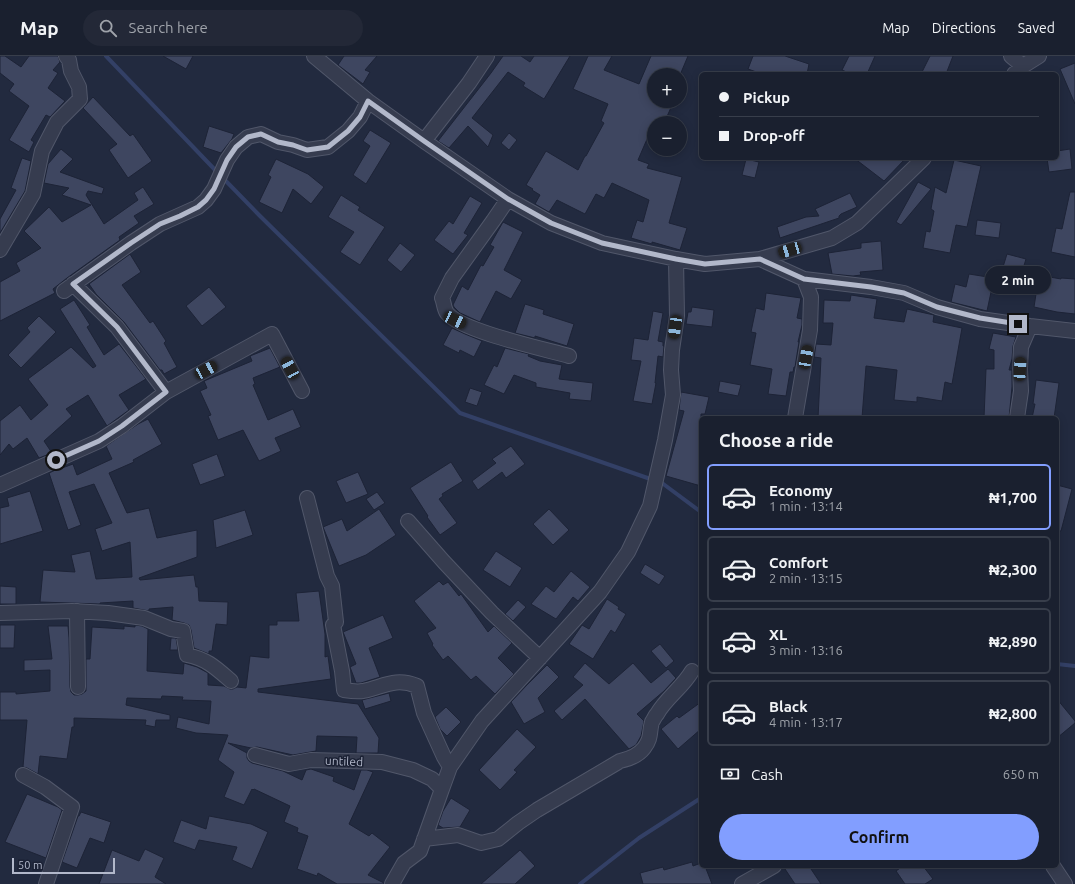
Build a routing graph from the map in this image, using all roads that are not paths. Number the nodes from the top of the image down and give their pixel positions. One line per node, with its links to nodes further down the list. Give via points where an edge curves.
1 (66, 56): 11 (street, via 70,71 79,87 80,99 57,122 42,151 33,194)
2 (314, 56): 7 (street)
3 (487, 56): 8 (street)
4 (1011, 56): 6 (street)
5 (1039, 56): 6 (street)
6 (1018, 70)
7 (368, 101): 8 (street); 19 (street, via 360,117 348,131 328,147 307,150 261,134 248,137 236,147 214,189 198,207 160,224 69,287 117,327)
8 (424, 141): 10 (street)
9 (922, 160): 13 (street, via 857,222 832,238)
10 (508, 199): 12 (street, via 551,223 602,243); 17 (street, via 452,278 442,298 446,312 455,320 475,329)
11 (0, 250)
12 (676, 259): 13 (street, via 705,264); 27 (street, via 677,316 671,370 673,395 650,506 628,552 600,592)
13 (760, 259): 14 (street)
14 (804, 279): 15 (street, via 904,293 937,307 973,317); 20 (street, via 811,297 810,330)
15 (1030, 326): 16 (street); 21 (street, via 1021,347 1021,391)
16 (1075, 331)
17 (569, 356)
18 (302, 391): 19 (street, via 272,334)
19 (166, 392): 22 (street, via 99,441)
20 (795, 416)
21 (1017, 416)
22 (0, 485)
23 (306, 498): 32 (street, via 332,586 336,622 333,626 344,690 362,691 392,682 417,686 424,713)
24 (408, 521): 27 (street, via 492,613)
25 (77, 611): 26 (street); 29 (street, via 108,612 144,618 183,631 187,655 208,663); 30 (street)
26 (0, 613)
27 (540, 658): 32 (street, via 482,721)
28 (692, 671): 35 (street, via 658,712 652,722 649,741 643,750 632,758 620,761 537,810 498,839 481,843 458,835)
29 (231, 681)
30 (78, 687)
31 (255, 755): 34 (street, untiled, via 289,764 311,760 382,762 413,770)
32 (450, 767): 34 (street)
33 (23, 775): 38 (street, via 72,807)
34 (437, 784): 35 (street)
35 (424, 839): 39 (street, via 420,851 404,863)
36 (770, 868): 40 (street)
37 (1054, 868): 41 (street)
38 (46, 884)
39 (392, 884)
40 (742, 884)
41 (1065, 884)

